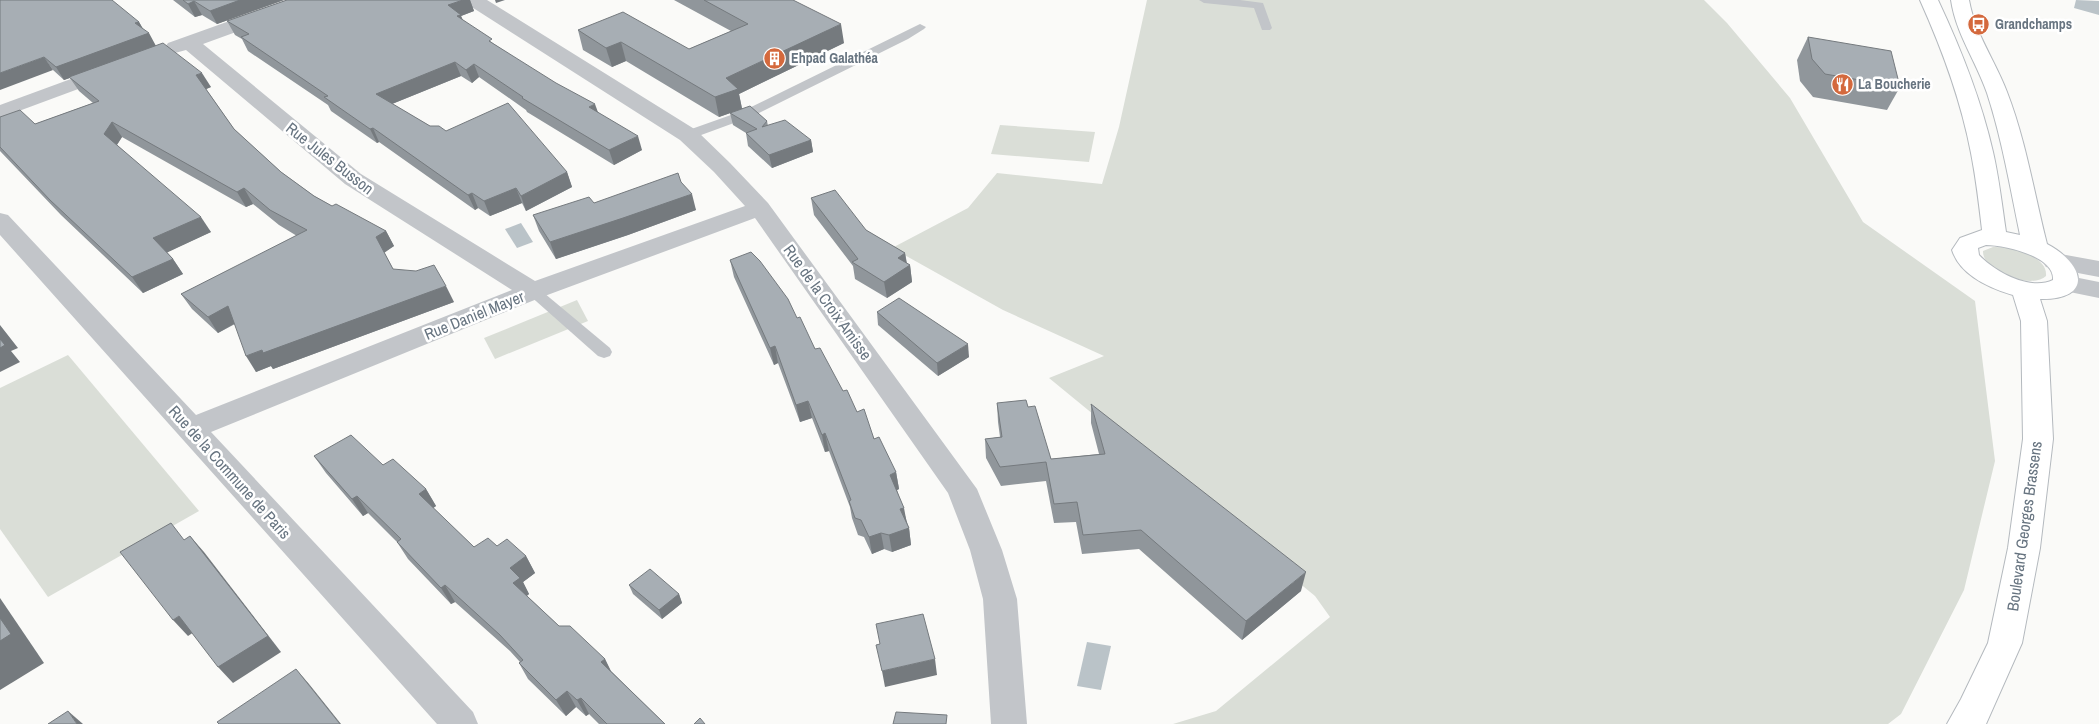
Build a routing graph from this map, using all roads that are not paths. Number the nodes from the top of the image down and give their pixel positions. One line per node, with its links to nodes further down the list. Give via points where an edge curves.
1 (306, 0): 8 (street)
2 (474, 0): 12 (street, Rue de la Croix Amisse)
3 (1204, 0): 7 (lane, via 1259,5)
4 (1929, 0): 15 (street, via 1944,32 1973,115)
5 (1958, 3): 16 (street, via 1996,91)
6 (920, 27): 12 (lane, via 904,38 749,113)
7 (1266, 28)
8 (189, 42): 9 (street); 20 (street, Rue Jules Busson, via 353,179)
9 (162, 52)
10 (126, 65): 11 (street)
11 (0, 112)
12 (688, 135): 13 (street, Rue de la Croix Amisse)
13 (760, 208): 20 (street, Rue Daniel Mayer); 24 (street, Rue de la Croix Amisse, via 962,489 986,550 1000,599)
14 (0, 220): 22 (street, Rue de la Commune de Paris)
15 (1995, 237): 16 (street, via 2022,243); 18 (street, via 1972,240 1966,246 1969,261 1992,279)
16 (2052, 264): 17 (street); 18 (street, via 2059,288); 19 (street)
17 (2099, 269)
18 (2024, 290): 25 (street, Boulevard Georges Brassens, via 2034,321 2038,439 2024,548 2006,643)
19 (2099, 290)
20 (533, 291): 21 (lane); 22 (street, Rue Daniel Mayer)
21 (604, 352)
22 (190, 429): 23 (street, Rue de la Commune de Paris)
23 (460, 724)
24 (1009, 724)
25 (1965, 724)

